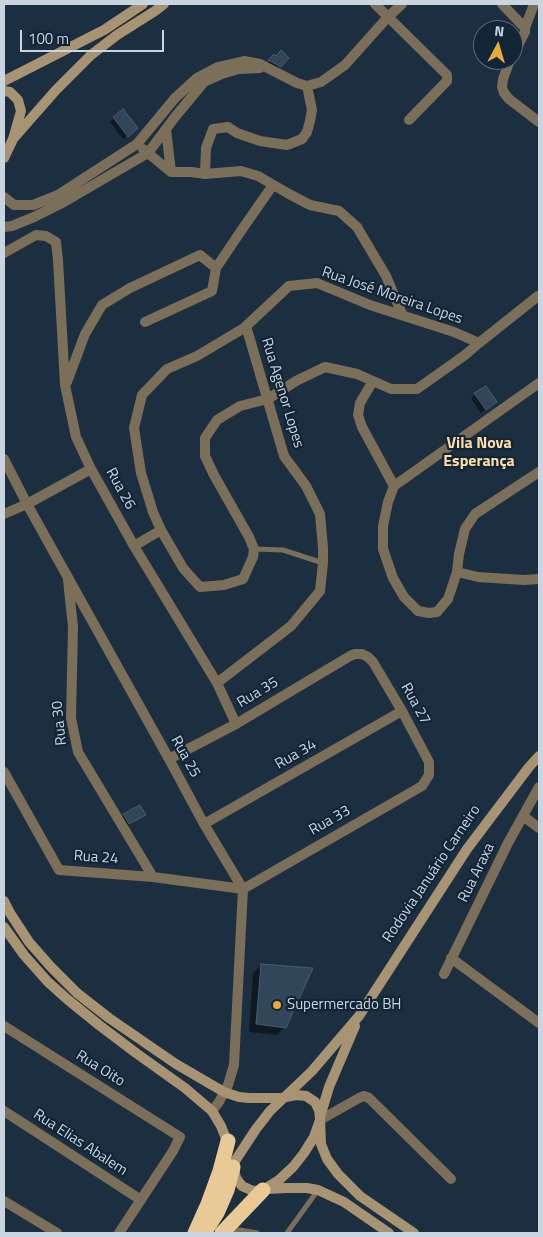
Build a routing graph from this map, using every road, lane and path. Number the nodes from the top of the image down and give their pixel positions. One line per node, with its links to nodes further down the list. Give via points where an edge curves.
1 (143, 4): 12 (main road, via 104,30)
2 (164, 4): 18 (main road, via 91,55)
3 (375, 4): 7 (street)
4 (402, 4): 7 (street)
5 (502, 4): 8 (street)
6 (534, 4): 8 (street)
7 (388, 18): 13 (street, via 345,65 321,82); 15 (street, via 448,76 447,81)
8 (525, 28): 9 (street)
9 (523, 37)
10 (506, 70): 16 (street, via 502,87 504,93)
11 (277, 72): 13 (street); 17 (street, via 258,67 238,69 204,82); 19 (street, via 244,61 218,67 196,78)
12 (4, 81)
13 (307, 86): 23 (street, via 312,110 302,139 287,145 260,141 228,127 213,130 206,148)
14 (4, 91): 18 (main road, via 18,100 21,111)
15 (409, 120)
16 (539, 122)
17 (166, 129): 20 (street); 22 (street)
18 (13, 139): 21 (main road)
19 (137, 144): 20 (street); 25 (street, via 58,195 33,205 14,204)
20 (148, 153): 22 (street); 26 (street, via 64,202)
21 (4, 158)
22 (171, 172): 23 (street)
23 (205, 174): 24 (street, via 241,171)
24 (273, 185): 28 (street); 30 (street, via 310,205 339,211 357,227 386,276)
25 (4, 197)
26 (4, 227)
27 (4, 253): 36 (street, Rua 26, via 36,236 46,236 56,242)
28 (216, 268): 31 (street, via 212,291); 36 (street, via 200,255 102,305 85,334)
29 (539, 296): 33 (street)
30 (402, 314): 32 (street, Rua José Moreira Lopes, via 317,284 289,286); 33 (street, Rua José Moreira Lopes)
31 (145, 322)
32 (246, 326): 37 (street, Rua Agenor Lopes); 44 (street, Rua José Moreira Lopes, via 167,369 142,395 134,428 141,473)
33 (479, 343): 34 (street, via 417,389 392,389)
34 (373, 381): 37 (street, via 325,367); 41 (street, via 360,403 358,415)
35 (539, 382): 41 (street)
36 (65, 385): 39 (street, Rua 26, via 76,437)
37 (268, 399): 46 (street, via 240,406 217,420 205,438 205,456); 47 (street, Rua Agenor Lopes, via 284,456 306,486 320,514)
38 (4, 459): 42 (street, Rua 25)
39 (91, 469): 42 (street); 45 (street, Rua 26)
40 (539, 472): 48 (street, via 475,514 465,530)
41 (394, 486): 48 (street, via 383,526 383,549 392,578 404,597 418,611 437,612 448,599)
42 (27, 504): 43 (street); 49 (street, Rua 25)
43 (4, 514)
44 (161, 530): 45 (street); 46 (street, Rua José Moreira Lopes, via 183,568 200,587 243,579)
45 (134, 546): 52 (street, Rua 26)
46 (254, 549): 47 (lane, via 283,550)
47 (323, 563): 52 (street, Rua Agenor Lopes, via 320,592 291,626)
48 (457, 572): 50 (street, via 478,577)
49 (68, 576): 56 (street, Rua 25); 63 (street, Rua 30, via 73,627 71,718 78,752)
50 (539, 578)
51 (362, 654): 53 (street, Rua 27, via 373,662); 54 (street, Rua 35, via 350,656)
52 (216, 683): 54 (street, Rua 26)
53 (402, 711): 58 (street, Rua 27, via 429,762); 61 (street, Rua 34)
54 (236, 724): 56 (street, Rua 35)
55 (539, 756): 69 (main road, Rodovia Januário Carneiro, via 467,849)
56 (169, 759): 61 (street, Rua 25)
57 (4, 772): 63 (street, Rua 24, via 59,870)
58 (429, 775): 64 (street, Rua 33, via 422,786)
59 (539, 786): 60 (street, Rua Araxa)
60 (523, 816): 62 (street); 67 (street, Rua Araxa)
61 (204, 824): 64 (street, Rua 25)
62 (539, 828)
63 (153, 877): 64 (street, Rua 24)
64 (243, 889): 72 (street, via 234,1065)
65 (4, 901): 72 (main road, via 29,942 77,993 176,1064)
66 (4, 927): 75 (main road, via 30,962 67,999)
67 (451, 958): 68 (street, Rua Araxa); 70 (street)
68 (444, 974)
69 (360, 1016): 73 (main road, Rodovia Januário Carneiro); 76 (main road, Rodovia Januário Carneiro, via 329,1087)
70 (539, 1023)
71 (4, 1026): 82 (street, Rua Oito, via 180,1138)
72 (224, 1092): 73 (main road, via 249,1098); 75 (street)
73 (285, 1097): 76 (main road, via 306,1096 315,1102); 78 (main road, Rodovia Januário Carneiro, via 256,1128)
74 (4, 1111): 82 (street, Rua Elias Abalem)
75 (212, 1111): 77 (main road)
76 (320, 1119): 79 (street, via 359,1098 369,1098); 80 (main road, Rodovia Januário Carneiro, via 304,1153 286,1174); 92 (main road, via 321,1144 338,1174 360,1196)
77 (228, 1141): 78 (main road); 87 (highway, via 220,1171)
78 (233, 1165): 80 (main road, via 242,1186 253,1191); 88 (highway, Rodovia Januário Carneiro, via 218,1213)
79 (451, 1179)
80 (264, 1190): 81 (main road); 84 (highway, Rodovia Januário Carneiro)
81 (318, 1190): 90 (lane); 91 (main road, via 344,1202)
82 (141, 1200): 86 (street)
83 (4, 1201): 85 (street)
84 (224, 1232): 89 (lane)
85 (57, 1233)
86 (119, 1233)
87 (195, 1233)
88 (204, 1233)
89 (257, 1233)
90 (287, 1233)
91 (389, 1233)
92 (414, 1233)

